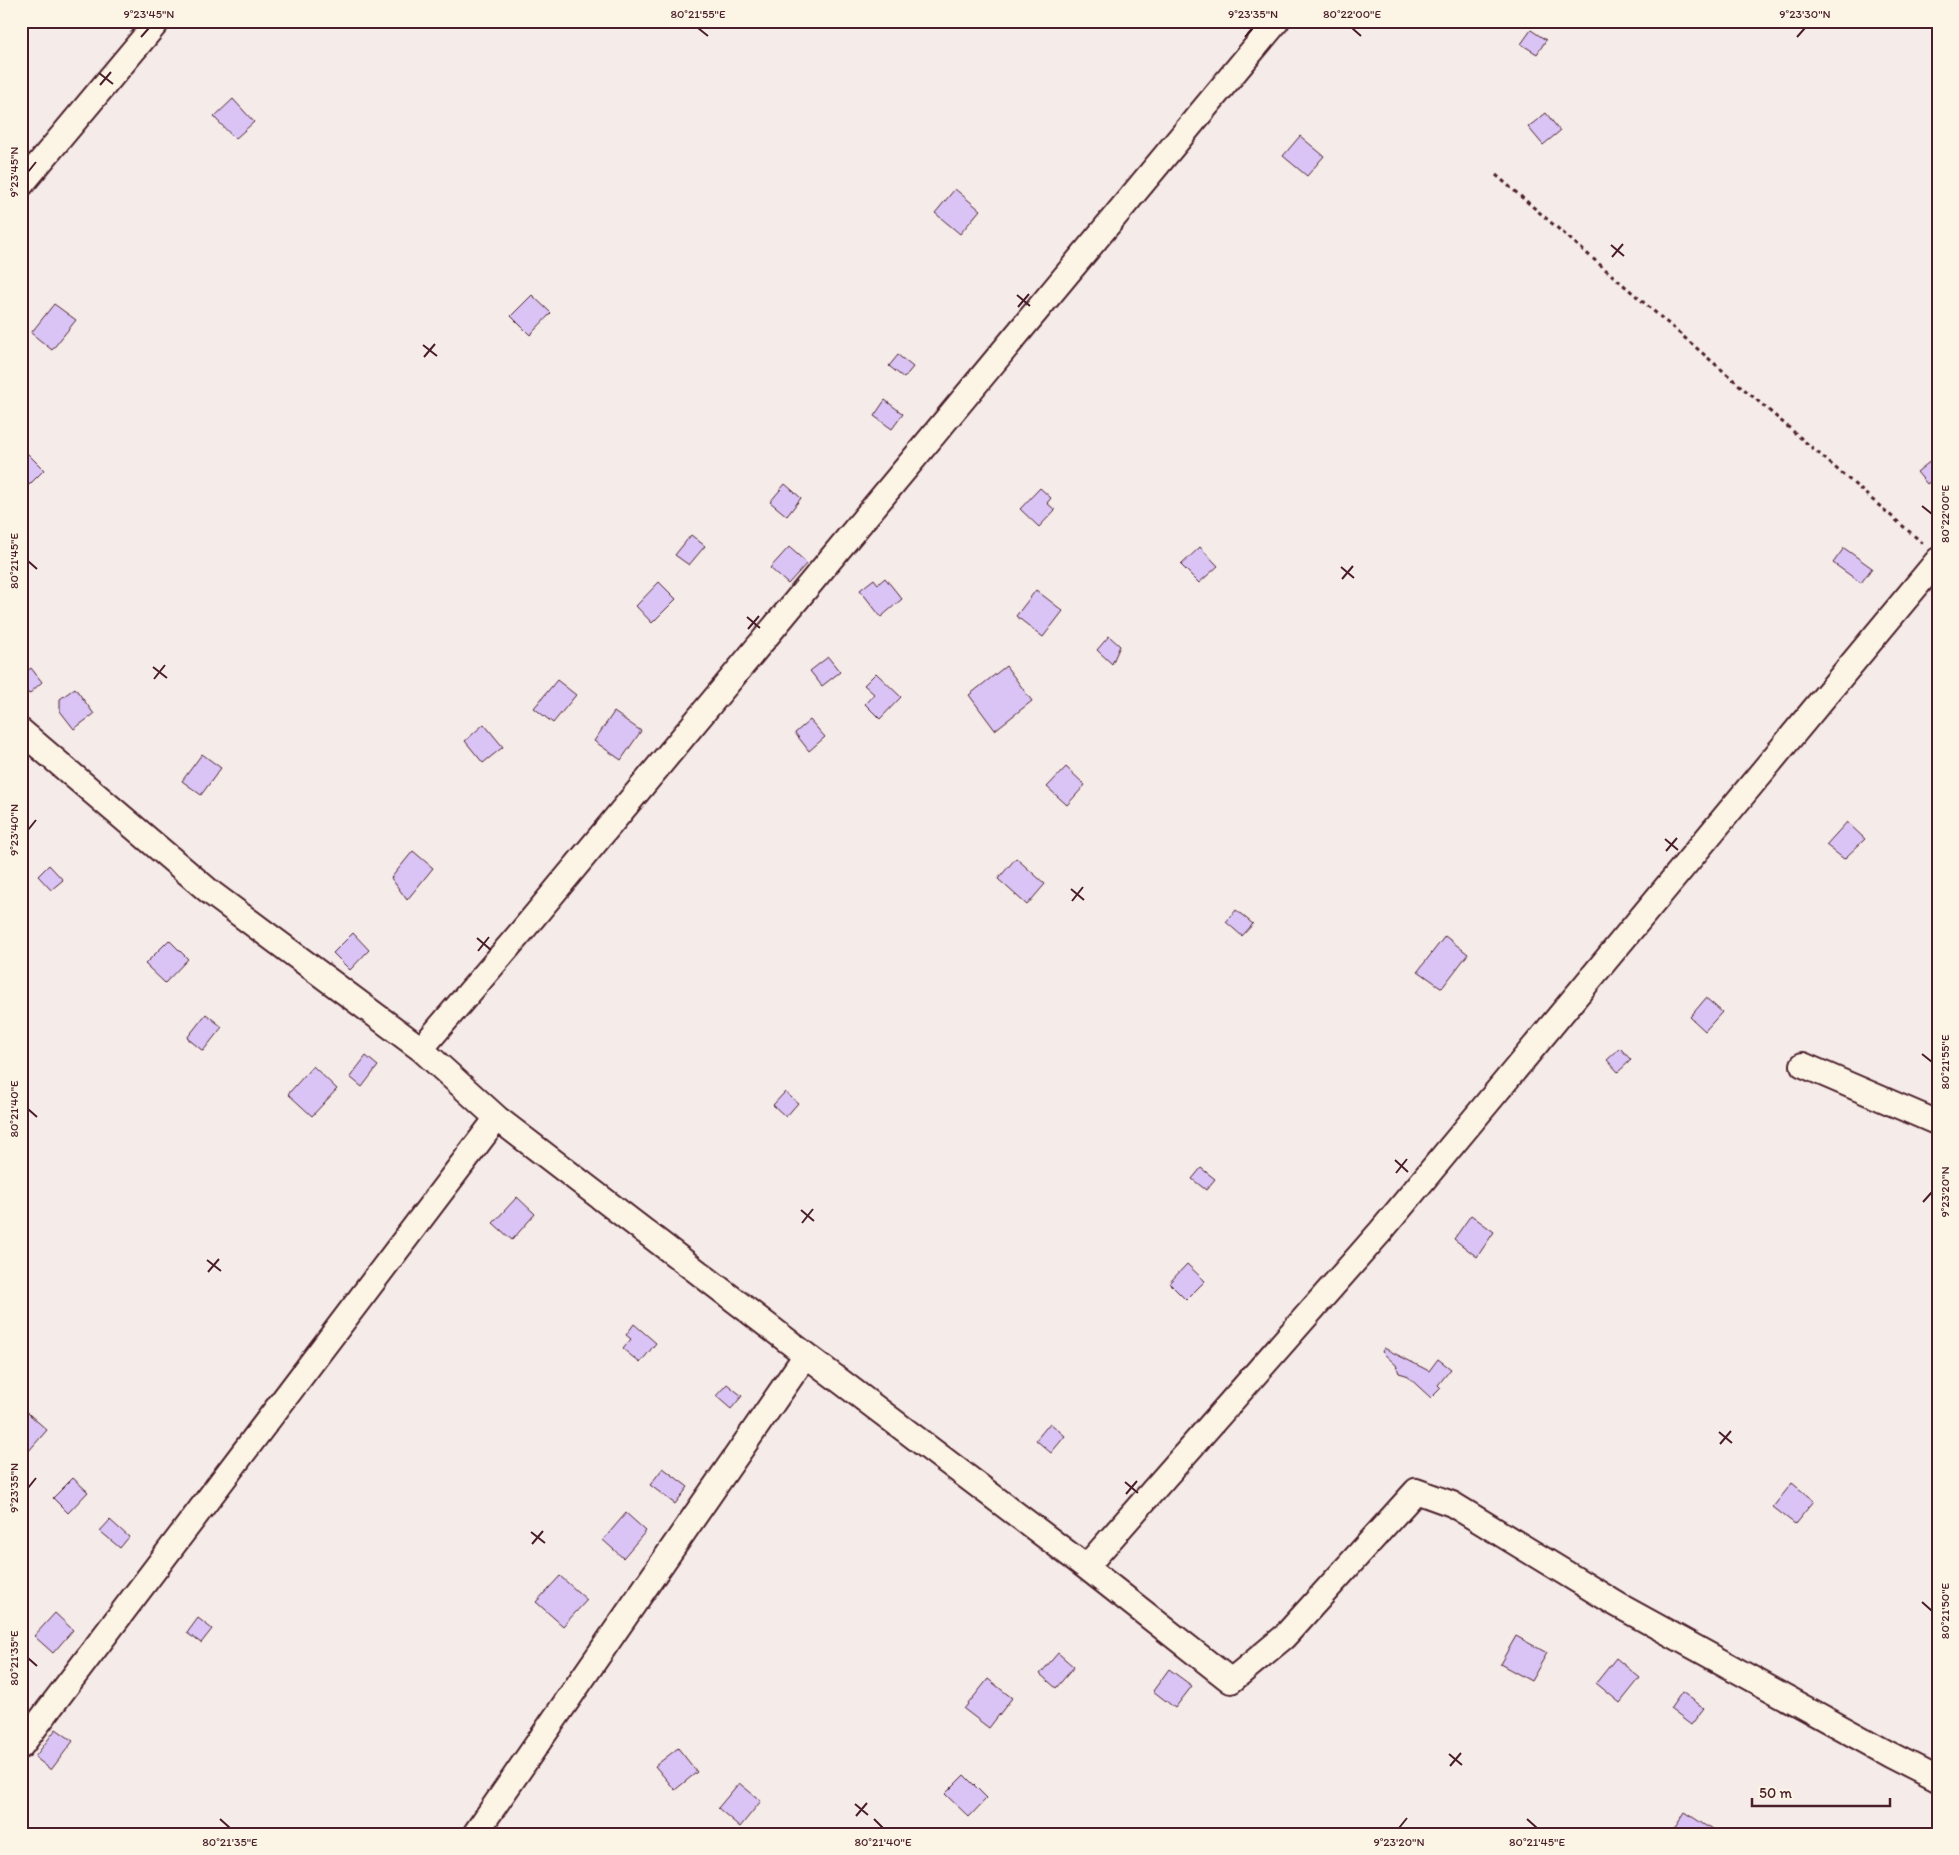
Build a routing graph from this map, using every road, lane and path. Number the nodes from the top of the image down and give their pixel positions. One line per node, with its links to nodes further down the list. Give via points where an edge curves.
1 (158, 21): 4 (street)
2 (1277, 21): 7 (street)
3 (1496, 175): 5 (path)
4 (21, 185)
5 (1934, 555): 12 (street, via 1381,1231)
6 (21, 731): 7 (street, via 210,892)
7 (421, 1049): 9 (street)
8 (1803, 1065): 10 (street)
9 (497, 1118): 11 (street); 13 (street)
10 (1938, 1123)
11 (806, 1355): 12 (street); 15 (street)
12 (1086, 1567): 14 (street, via 1231,1681 1284,1637 1416,1491 1452,1504 1618,1605)
13 (21, 1746)
14 (1938, 1779)
15 (475, 1834)

